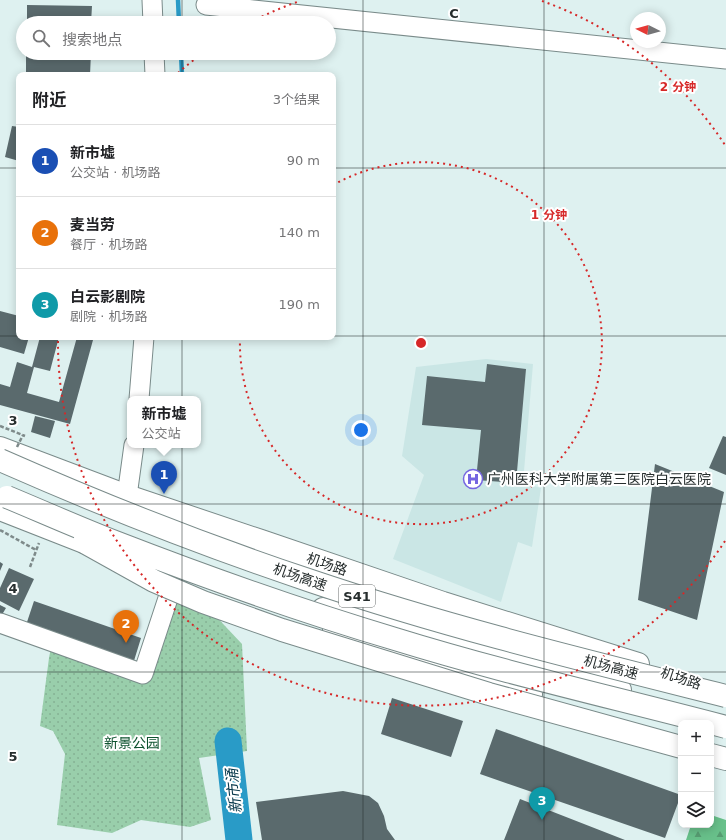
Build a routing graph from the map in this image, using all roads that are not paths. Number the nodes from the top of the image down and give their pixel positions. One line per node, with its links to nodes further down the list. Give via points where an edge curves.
1 (152, 0): 3 (street)
2 (206, 5): 4 (street)
3 (153, 16)
4 (312, 16)
5 (336, 18): 6 (street)
6 (726, 59)
7 (154, 60): 8 (street)
8 (155, 72)
9 (144, 340): 10 (street)
10 (139, 396)
11 (0, 448): 14 (main road, 机场路)
12 (134, 448): 14 (street)
13 (0, 460): 19 (main road, 机场高速 / S41, bridge, via 152,524 312,582 528,645)
14 (127, 496): 19 (main road, 机场路)
15 (2, 500): 16 (main road, via 114,553); 21 (main road, S41, bridge, via 251,593 397,640); 23 (main road, bridge, via 154,581 209,604 337,648 489,694)
16 (176, 574): 17 (main road); 18 (street, via 143,674)
17 (245, 595): 20 (main road, via 405,625); 22 (main road, via 409,657)
18 (0, 623)
19 (726, 695)
20 (726, 723)
21 (726, 727)
22 (678, 737)
23 (678, 746)
24 (714, 747): 25 (main road)
25 (726, 751)
26 (714, 756): 27 (main road)
27 (726, 759)

